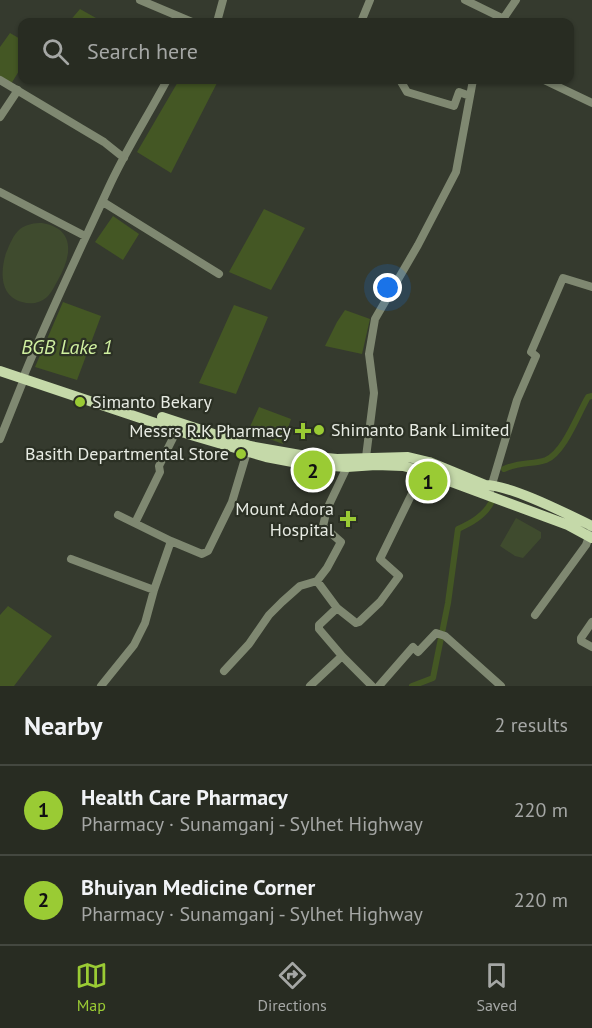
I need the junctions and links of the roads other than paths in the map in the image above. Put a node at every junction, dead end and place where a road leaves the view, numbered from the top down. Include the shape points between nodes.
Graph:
1 (140, 0) edge
2 (223, 0) edge
3 (370, 0) edge
4 (465, 0) edge
5 (516, 0) edge
6 (183, 18) edge
7 (218, 18) edge
8 (363, 18) edge
9 (497, 18) edge
10 (504, 18) edge
11 (0, 80) edge
12 (165, 84) edge
13 (402, 84) edge
14 (472, 84) edge
15 (552, 84) edge
16 (18, 90) junction
17 (470, 96) junction
18 (592, 103) edge
19 (0, 117) edge
20 (124, 158) junction
21 (0, 192) edge
22 (103, 202) junction
23 (85, 236) junction
24 (219, 274) dead end
25 (592, 286) edge
26 (0, 363) edge
27 (0, 371) edge
28 (25, 376) junction
29 (177, 430) junction
30 (0, 439) edge
31 (247, 452) junction
32 (366, 457) junction
33 (425, 466) junction
34 (347, 468) junction
35 (490, 490) junction
36 (118, 515) dead end
37 (135, 523) junction
38 (592, 533) edge
39 (171, 541) junction
40 (70, 559) dead end
41 (317, 581) junction
42 (154, 590) junction
43 (337, 608) junction
44 (535, 615) dead end
45 (592, 622) edge
46 (592, 647) edge
47 (342, 656) junction
48 (224, 671) dead end
49 (101, 686) edge
50 (309, 686) edge
51 (372, 686) edge
52 (379, 686) edge
53 (501, 686) edge

1 - 6 street
2 - 7 street
3 - 8 street
4 - 9 street
5 - 10 street
11 - 16 street
12 - 20 street
13 - 17 street via 407,92 453,106 459,92
14 - 17 street
15 - 18 street
16 - 19 street
16 - 20 street
17 - 32 street via 456,172 375,319 369,354 374,393
20 - 22 street
21 - 23 street
22 - 23 street
22 - 24 street
23 - 28 street
25 - 35 street via 563,278 531,352 536,356 517,400
26 - 28 main road
27 - 28 main road
28 - 29 main road
28 - 30 street
28 - 32 main road via 250,446 306,456
29 - 31 main road
29 - 37 street
31 - 34 main road via 303,464
31 - 39 street via 232,502 208,551 202,554
32 - 33 main road via 408,457
33 - 34 main road
33 - 35 main road
33 - 43 street via 380,560 399,576 359,622
34 - 41 street via 323,526 341,542
35 - 38 main road via 524,496
36 - 37 street
37 - 39 street
38 - 44 street
39 - 42 street
40 - 42 street
41 - 43 street
41 - 48 street via 300,586 282,602
42 - 49 street via 134,645
43 - 47 street via 319,629
45 - 46 street via 581,641
47 - 50 street
47 - 51 street
52 - 53 street via 413,648 418,652 436,633 445,636

